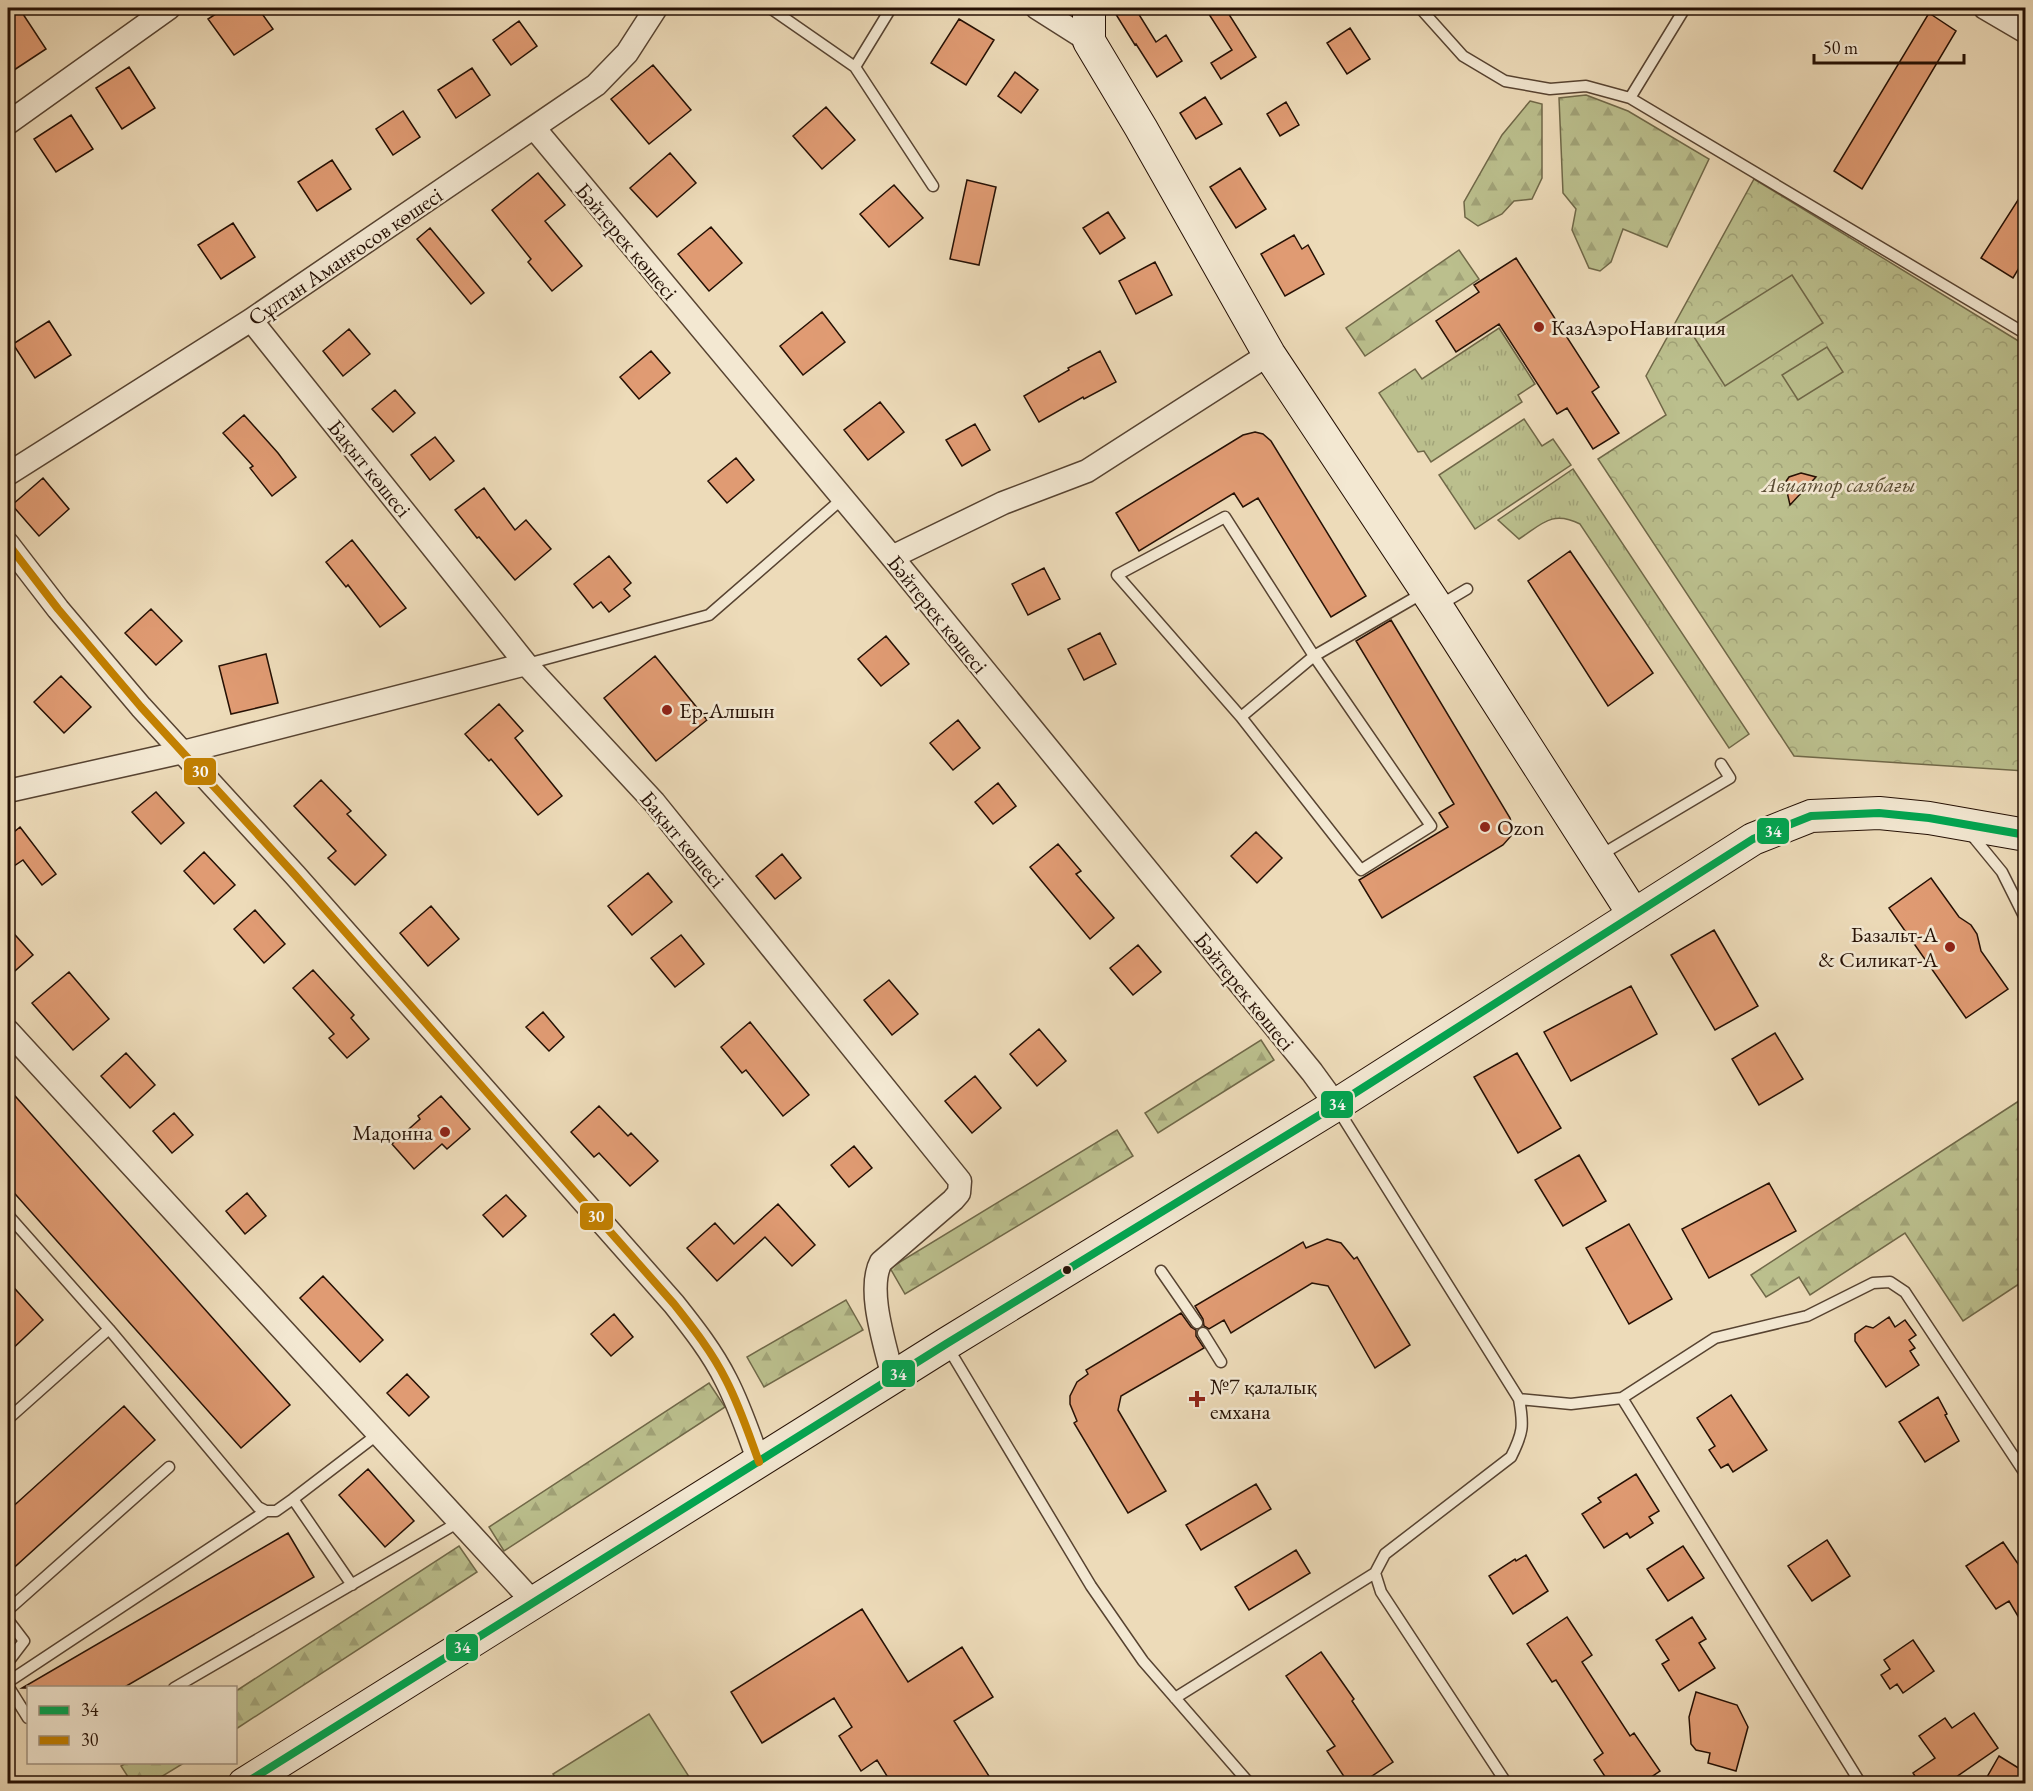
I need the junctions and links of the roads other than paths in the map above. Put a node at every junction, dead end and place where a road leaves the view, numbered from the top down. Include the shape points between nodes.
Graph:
1 (169, 8) edge
2 (656, 8) edge
3 (770, 8) edge
4 (891, 8) edge
5 (1037, 8) edge
6 (1089, 8) edge
7 (1420, 8) edge
8 (1685, 8) edge
9 (1985, 8) edge
10 (2025, 32) edge
11 (1089, 41) junction
12 (855, 67) junction
13 (1630, 98) junction
14 (8, 123) edge
15 (535, 129) junction
16 (933, 186) dead end
17 (251, 320) junction
18 (2025, 334) edge
19 (1269, 354) junction
20 (8, 474) edge
21 (842, 499) junction
22 (8, 544) edge
23 (891, 557) junction
24 (1467, 589) dead end
25 (1431, 599) junction
26 (1314, 656) junction
27 (526, 664) junction
28 (1241, 717) junction
29 (183, 752) junction
30 (1721, 764) dead end
31 (8, 791) edge
32 (1962, 824) junction
33 (2025, 835) edge
34 (1597, 857) junction
35 (1634, 915) junction
36 (2025, 920) edge
37 (8, 1031) edge
38 (1336, 1105) junction
39 (8, 1215) edge
40 (1161, 1271) dead end
41 (109, 1329) junction
42 (945, 1344) junction
43 (1221, 1362) dead end
44 (893, 1378) junction
45 (1622, 1398) junction
46 (1520, 1399) junction
47 (8, 1419) edge
48 (378, 1434) junction
49 (759, 1462) junction
50 (169, 1467) dead end
51 (2025, 1475) edge
52 (294, 1499) junction
53 (266, 1511) junction
54 (459, 1522) junction
55 (1375, 1573) junction
56 (352, 1585) junction
57 (534, 1603) junction
58 (8, 1610) edge
59 (8, 1620) edge
60 (8, 1662) edge
61 (8, 1684) edge
62 (177, 1686) edge
63 (1176, 1698) junction
64 (27, 1716) edge
65 (244, 1784) edge
66 (1250, 1784) edge
67 (1507, 1784) edge
68 (1861, 1784) edge

1 - 14 street
2 - 15 street, Сұлтан Аманғосов көшесі via 627,53 596,85
3 - 12 lane
4 - 12 lane
5 - 11 street
6 - 11 main road
7 - 13 lane via 1463,56 1505,81 1550,89 1586,86
8 - 13 lane
9 - 10 street
11 - 19 main road
12 - 16 lane
13 - 18 lane
15 - 17 street, Сұлтан Аманғосов көшесі
15 - 21 street, Бәйтерек көшесі
17 - 20 street, Сұлтан Аманғосов көшесі
17 - 27 street, Бақыт көшесі
19 - 23 street via 1087,471 1003,503
19 - 25 main road
21 - 23 street, Бәйтерек көшесі
21 - 27 lane via 709,615
22 - 29 street via 100,660
23 - 38 street, Бәйтерек көшесі
24 - 25 lane
25 - 26 lane
25 - 34 main road
26 - 28 lane
26 - 28 lane via 1225,517 1117,575
26 - 28 lane via 1431,826 1361,870
27 - 29 street
27 - 44 street, Бақыт көшесі via 654,801 960,1180 959,1193 953,1200 881,1262 876,1271 875,1294
29 - 31 street
29 - 49 street via 674,1304 726,1380
30 - 34 lane via 1730,778
32 - 33 main road
32 - 35 main road via 1878,813 1811,816 1754,839
32 - 36 lane via 2002,872
34 - 35 main road
35 - 38 main road
37 - 48 street
38 - 42 main road
38 - 46 lane
39 - 41 lane
40 - 43 lane
41 - 47 lane
41 - 53 lane via 258,1507
42 - 44 main road
42 - 63 lane via 1091,1586 1143,1661
44 - 49 main road
45 - 46 lane via 1571,1404
45 - 51 lane via 1715,1338 1807,1316 1873,1283 1890,1282 1905,1292
45 - 68 lane
46 - 55 lane via 1522,1436 1511,1457 1385,1554
48 - 52 lane
48 - 54 street
49 - 57 main road
50 - 58 lane
52 - 53 lane via 276,1511
52 - 56 lane
53 - 61 lane
54 - 56 lane
54 - 57 street
55 - 63 lane
55 - 67 lane via 1381,1592
56 - 62 lane
57 - 65 main road
59 - 60 lane via 24,1641
61 - 64 lane
63 - 66 lane

